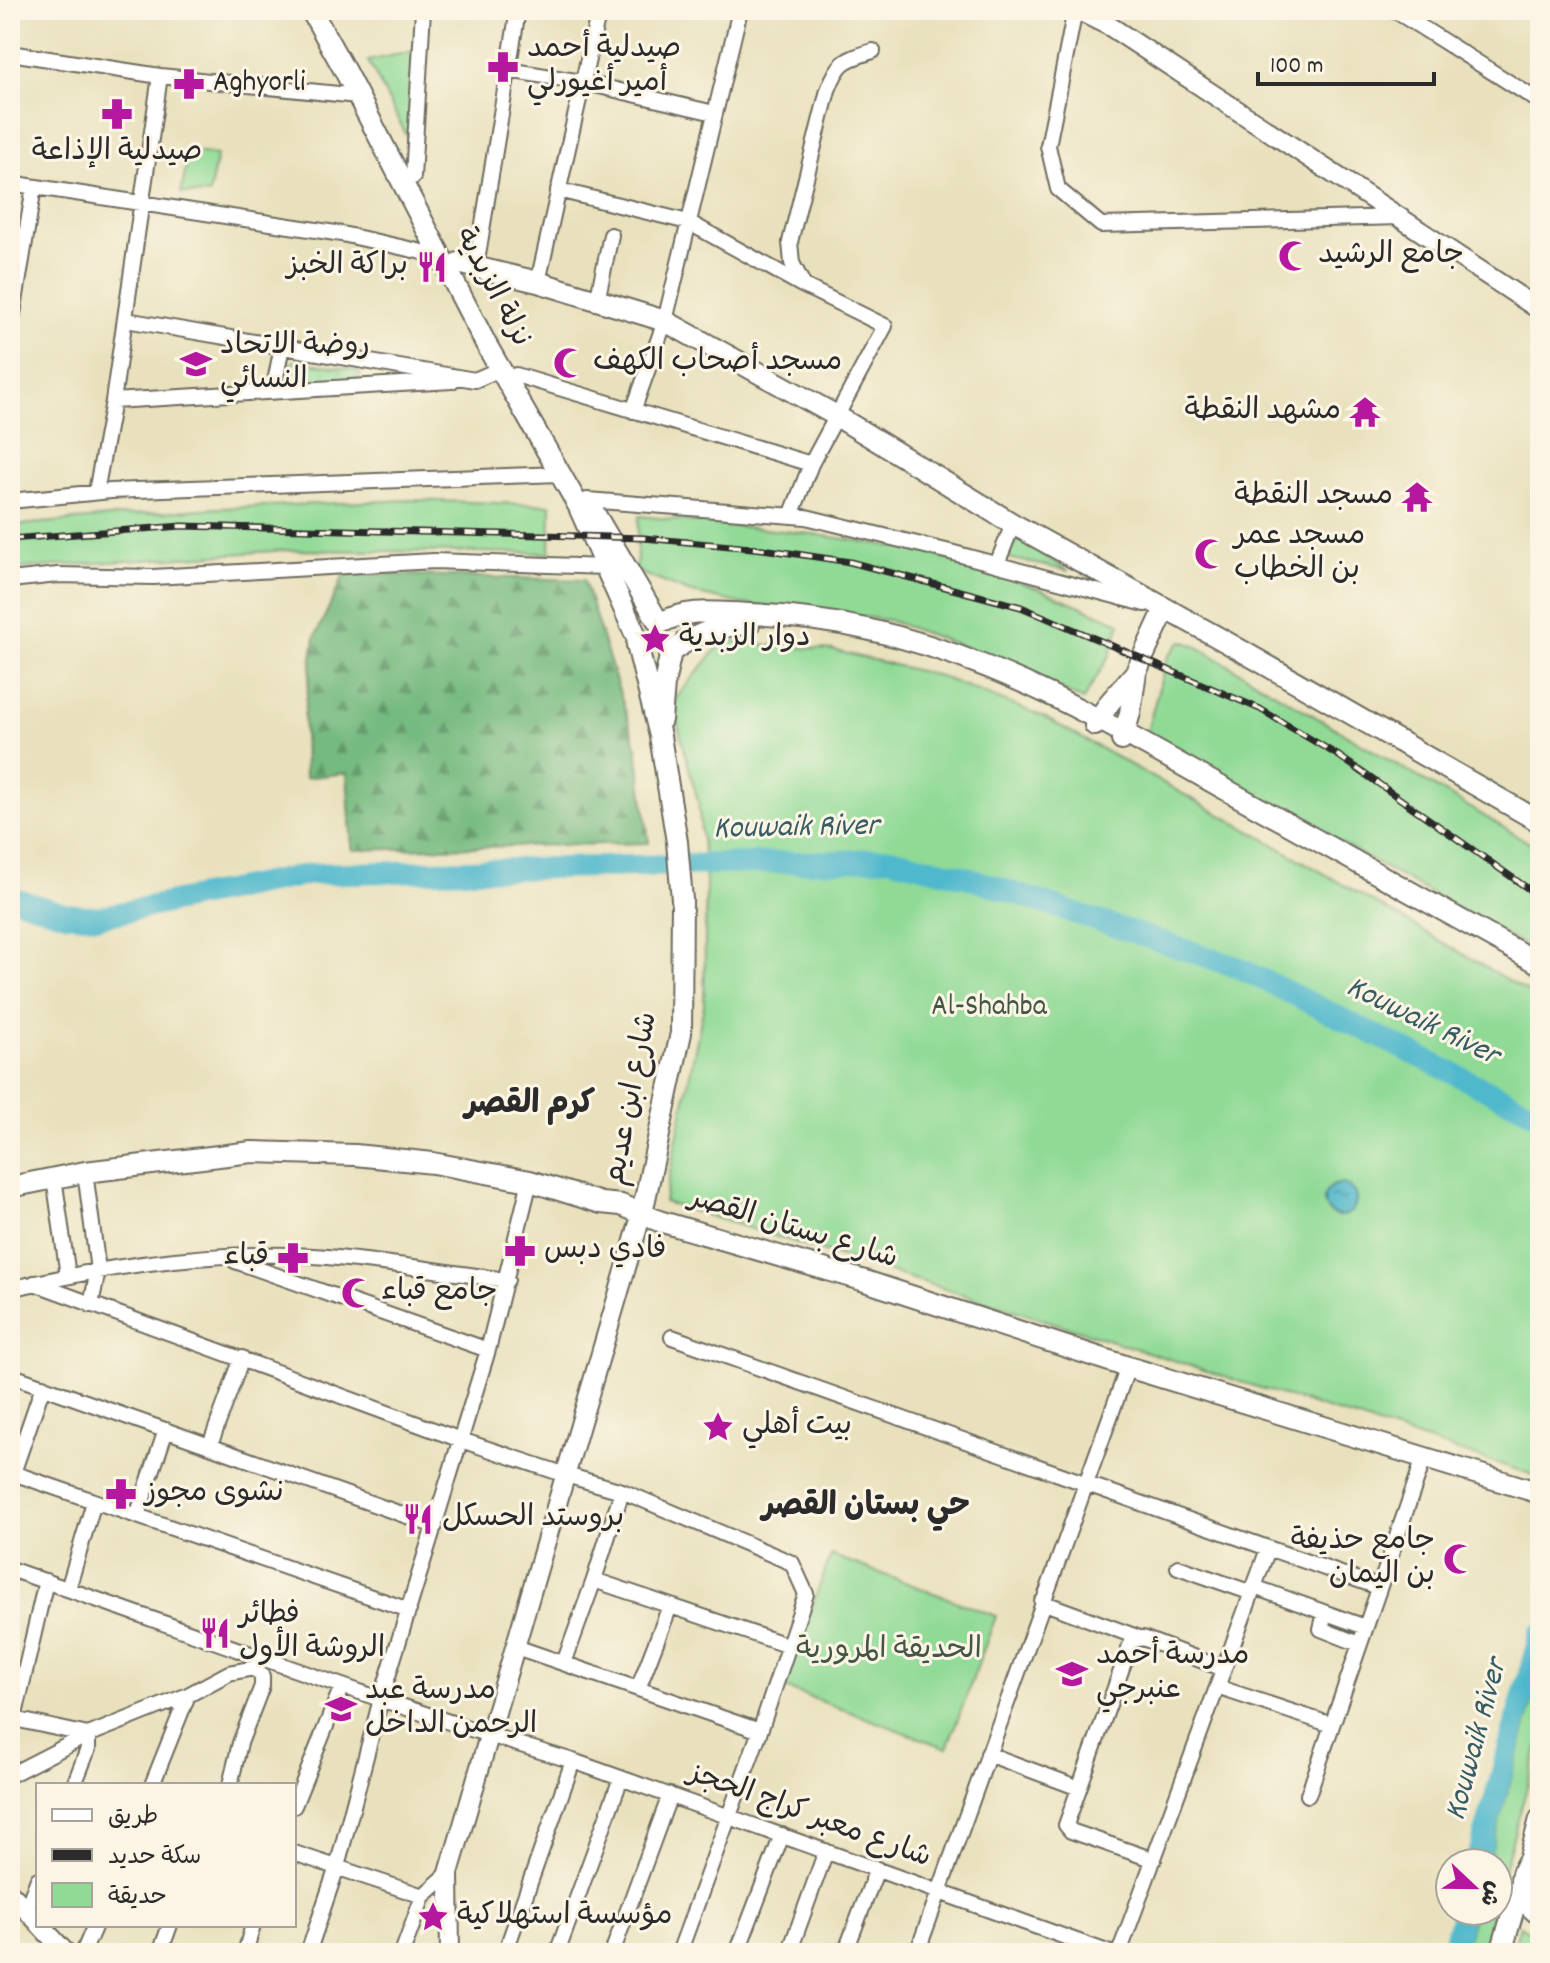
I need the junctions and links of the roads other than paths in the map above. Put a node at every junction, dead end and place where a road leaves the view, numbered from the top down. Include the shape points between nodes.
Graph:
1 (311, 10) edge
2 (323, 10) edge
3 (423, 10) edge
4 (518, 10) edge
5 (599, 10) edge
6 (740, 10) edge
7 (1076, 10) edge
8 (1394, 10) edge
9 (1108, 17) edge
10 (873, 51) dead end
11 (10, 53) edge
12 (508, 70) junction
13 (160, 76) junction
14 (582, 82) junction
15 (358, 96) junction
16 (1540, 102) edge
17 (714, 113) junction
18 (413, 177) junction
19 (10, 183) edge
20 (34, 187) junction
21 (558, 190) junction
22 (143, 203) junction
23 (1403, 217) junction
24 (688, 222) junction
25 (611, 235) dead end
26 (458, 262) junction
27 (538, 282) junction
28 (804, 286) junction
29 (597, 301) junction
30 (1540, 310) edge
31 (126, 320) junction
32 (665, 321) junction
33 (10, 332) edge
34 (282, 346) junction
35 (508, 372) junction
36 (475, 380) junction
37 (273, 392) junction
38 (113, 401) junction
39 (633, 411) junction
40 (835, 415) junction
41 (811, 464) junction
42 (560, 474) junction
43 (96, 492) junction
44 (587, 500) junction
45 (10, 501) edge
46 (791, 516) junction
47 (1013, 524) junction
48 (997, 564) junction
49 (605, 567) junction
50 (10, 580) edge
51 (1165, 609) junction
52 (660, 623) junction
53 (637, 641) junction
54 (672, 652) junction
55 (1136, 672) junction
56 (1098, 722) junction
57 (660, 736) junction
58 (1123, 736) junction
59 (1540, 822) edge
60 (1540, 964) edge
61 (1540, 974) edge
62 (85, 1172) junction
63 (54, 1177) junction
64 (530, 1181) junction
65 (10, 1187) edge
66 (642, 1213) junction
67 (224, 1257) junction
68 (98, 1270) junction
69 (68, 1276) junction
70 (507, 1280) junction
71 (34, 1283) junction
72 (10, 1289) edge
73 (91, 1305) junction
74 (672, 1337) dead end
75 (488, 1350) junction
76 (242, 1358) junction
77 (1128, 1367) junction
78 (10, 1375) edge
79 (43, 1386) junction
80 (166, 1430) junction
81 (461, 1440) junction
82 (210, 1445) junction
83 (1424, 1458) junction
84 (12, 1473) edge
85 (566, 1475) junction
86 (1084, 1484) junction
87 (622, 1491) junction
88 (1540, 1493) edge
89 (94, 1502) junction
90 (137, 1516) junction
91 (435, 1526) junction
92 (1268, 1549) junction
93 (1178, 1567) dead end
94 (10, 1569) edge
95 (594, 1580) junction
96 (46, 1581) junction
97 (1378, 1587) junction
98 (68, 1589) junction
99 (1253, 1590) junction
100 (1042, 1602) junction
101 (670, 1606) junction
102 (409, 1610) junction
103 (1325, 1613) junction
104 (1365, 1627) junction
105 (1137, 1637) junction
106 (1359, 1644) junction
107 (789, 1646) junction
108 (516, 1647) junction
109 (267, 1657) junction
110 (564, 1663) junction
111 (254, 1668) junction
112 (1224, 1669) junction
113 (342, 1686) junction
114 (1217, 1687) junction
115 (638, 1689) junction
116 (188, 1695) junction
117 (381, 1699) junction
118 (12, 1719) edge
119 (1332, 1725) junction
120 (760, 1731) junction
121 (88, 1735) junction
122 (488, 1736) junction
123 (988, 1754) junction
124 (573, 1761) junction
125 (10, 1775) edge
126 (621, 1778) junction
127 (75, 1783) edge
128 (153, 1783) edge
129 (230, 1783) edge
130 (1079, 1788) junction
131 (670, 1795) junction
132 (1308, 1795) dead end
133 (296, 1801) edge
134 (728, 1816) junction
135 (1540, 1819) edge
136 (782, 1835) junction
137 (826, 1851) junction
138 (296, 1854) edge
139 (1535, 1854) edge
140 (1154, 1860) junction
141 (337, 1867) junction
142 (877, 1869) junction
143 (449, 1873) junction
144 (1520, 1887) junction
145 (939, 1891) junction
146 (10, 1893) edge
147 (423, 1896) junction
148 (1540, 1915) edge
149 (35, 1919) edge
150 (42, 1927) edge
151 (94, 1927) edge
152 (169, 1927) edge
153 (252, 1927) edge
154 (66, 1953) edge
155 (83, 1953) edge
156 (160, 1953) edge
157 (245, 1953) edge
158 (308, 1953) edge
159 (402, 1953) edge
160 (450, 1953) edge
161 (505, 1953) edge
162 (557, 1953) edge
163 (612, 1953) edge
164 (679, 1953) edge
165 (737, 1953) edge
166 (789, 1953) edge
167 (845, 1953) edge
168 (917, 1953) edge
169 (1110, 1953) edge
170 (1119, 1953) edge
171 (1501, 1953) edge

1 - 15 main road, نزلة الزبدية
2 - 18 main road, نزلة الزبدية
3 - 18 street
4 - 12 street
5 - 14 street
6 - 17 street
7 - 9 street
7 - 23 street via 1048,146 1058,189 1101,225
8 - 16 street
9 - 23 street
10 - 28 street via 843,60 828,90 790,242 792,263
11 - 13 street
12 - 14 street
12 - 26 street
13 - 15 street
13 - 22 street
14 - 17 street
14 - 21 street
15 - 26 main road, نزلة الزبدية
17 - 24 street
18 - 26 main road, نزلة الزبدية
19 - 20 street
20 - 22 street
20 - 33 street
21 - 24 street
21 - 27 street
22 - 26 street via 342,234
22 - 31 street
23 - 30 street
24 - 28 street
24 - 32 street
25 - 29 street
26 - 27 main road
26 - 35 main road, نزلة الزبدية
27 - 29 main road
28 - 40 street via 885,326
29 - 32 main road
31 - 34 street
31 - 38 street
32 - 39 street
32 - 40 main road
34 - 36 street
34 - 37 street
35 - 36 street
35 - 39 street
35 - 42 main road, نزلة الزبدية
35 - 44 main road, نزلة الزبدية
36 - 37 street
37 - 38 street
38 - 43 street
39 - 41 street
40 - 41 street
40 - 47 main road
41 - 46 street
42 - 43 street
42 - 49 main road, نزلة الزبدية
43 - 45 street
44 - 46 street
44 - 52 main road, نزلة الزبدية
46 - 48 street
47 - 48 street
47 - 51 main road
48 - 51 street
49 - 50 street via 434,561
49 - 53 main road, نزلة الزبدية
51 - 55 main road
51 - 59 main road
52 - 53 main road via 643,628
52 - 54 main road via 673,633
52 - 56 main road via 691,612 787,615 853,624 995,668
53 - 54 main road via 647,659 659,661
53 - 57 main road, نزلة الزبدية
54 - 56 main road via 694,637 733,625 789,625 854,634 981,671
54 - 57 main road
55 - 56 main road
55 - 58 main road
56 - 58 main road
57 - 66 main road, شارع ابن عديم via 682,900 681,1033
58 - 60 main road
58 - 61 main road
62 - 63 main road, شارع بستان القصر
62 - 64 main road, شارع بستان القصر via 252,1152 433,1163
62 - 68 street
63 - 65 main road, شارع بستان القصر
63 - 69 street
64 - 66 main road, شارع بستان القصر
64 - 70 street
66 - 77 main road, شارع بستان القصر
66 - 85 street
67 - 68 street
67 - 70 street via 312,1256
67 - 75 street
68 - 69 street
68 - 73 street
69 - 71 street
70 - 75 street
71 - 72 street
71 - 73 street
73 - 76 street
74 - 86 street
75 - 81 street
76 - 81 street
76 - 82 street
77 - 83 main road, شارع بستان القصر
77 - 86 street
78 - 79 street
79 - 80 street
79 - 84 street
80 - 82 street
80 - 90 street
81 - 85 street
81 - 91 street
82 - 91 street
83 - 88 main road, شارع بستان القصر
83 - 97 street
84 - 89 street
85 - 87 street
85 - 108 street
86 - 92 street
86 - 100 street
87 - 95 street
87 - 107 street via 792,1563 806,1594
89 - 90 street
89 - 98 street
90 - 102 street
91 - 102 street
92 - 97 street
92 - 99 street
93 - 99 street
94 - 96 street, شارع معبر كراج الحجز
95 - 101 street
95 - 110 street
96 - 98 street, شارع معبر كراج الحجز
96 - 118 street
97 - 104 street
98 - 109 street, شارع معبر كراج الحجز
99 - 103 street
99 - 112 street
100 - 105 street
100 - 123 street
101 - 107 street
101 - 115 street
102 - 117 street
103 - 104 street
103 - 106 street via 1321,1629
104 - 106 street
105 - 112 street
105 - 130 street
106 - 119 street
107 - 120 street
108 - 110 street
108 - 122 street
109 - 111 street
109 - 113 street, شارع معبر كراج الحجز
110 - 115 street
111 - 116 street via 229,1673
111 - 129 street via 262,1676 262,1686
112 - 114 street
113 - 117 street, شارع معبر كراج الحجز
113 - 133 street
114 - 119 street
114 - 140 street
115 - 120 street
116 - 121 street
116 - 128 street
117 - 122 street, شارع معبر كراج الحجز
117 - 141 street
118 - 121 street
119 - 132 street
120 - 134 street
121 - 125 street
121 - 127 street
122 - 124 street, شارع معبر كراج الحجز
122 - 143 street
123 - 130 street
123 - 145 street
124 - 126 street, شارع معبر كراج الحجز
124 - 161 street
126 - 131 street, شارع معبر كراج الحجز
126 - 162 street
130 - 140 street via 1067,1829
131 - 134 street, شارع معبر كراج الحجز
131 - 163 street
134 - 136 street, شارع معبر كراج الحجز
134 - 164 street
135 - 139 main road
136 - 137 street, شارع معبر كراج الحجز
136 - 165 street
137 - 142 street, شارع معبر كراج الحجز
137 - 166 street
138 - 141 street
139 - 144 main road via 1523,1868
140 - 170 street
141 - 147 street
141 - 158 street
142 - 145 street, شارع معبر كراج الحجز
142 - 167 street
143 - 147 street
143 - 160 street
144 - 148 main road via 1528,1906
144 - 171 main road
145 - 168 street
145 - 169 street, شارع معبر كراج الحجز
146 - 149 street
147 - 159 street
150 - 154 street
151 - 155 street
152 - 156 street
153 - 157 street

